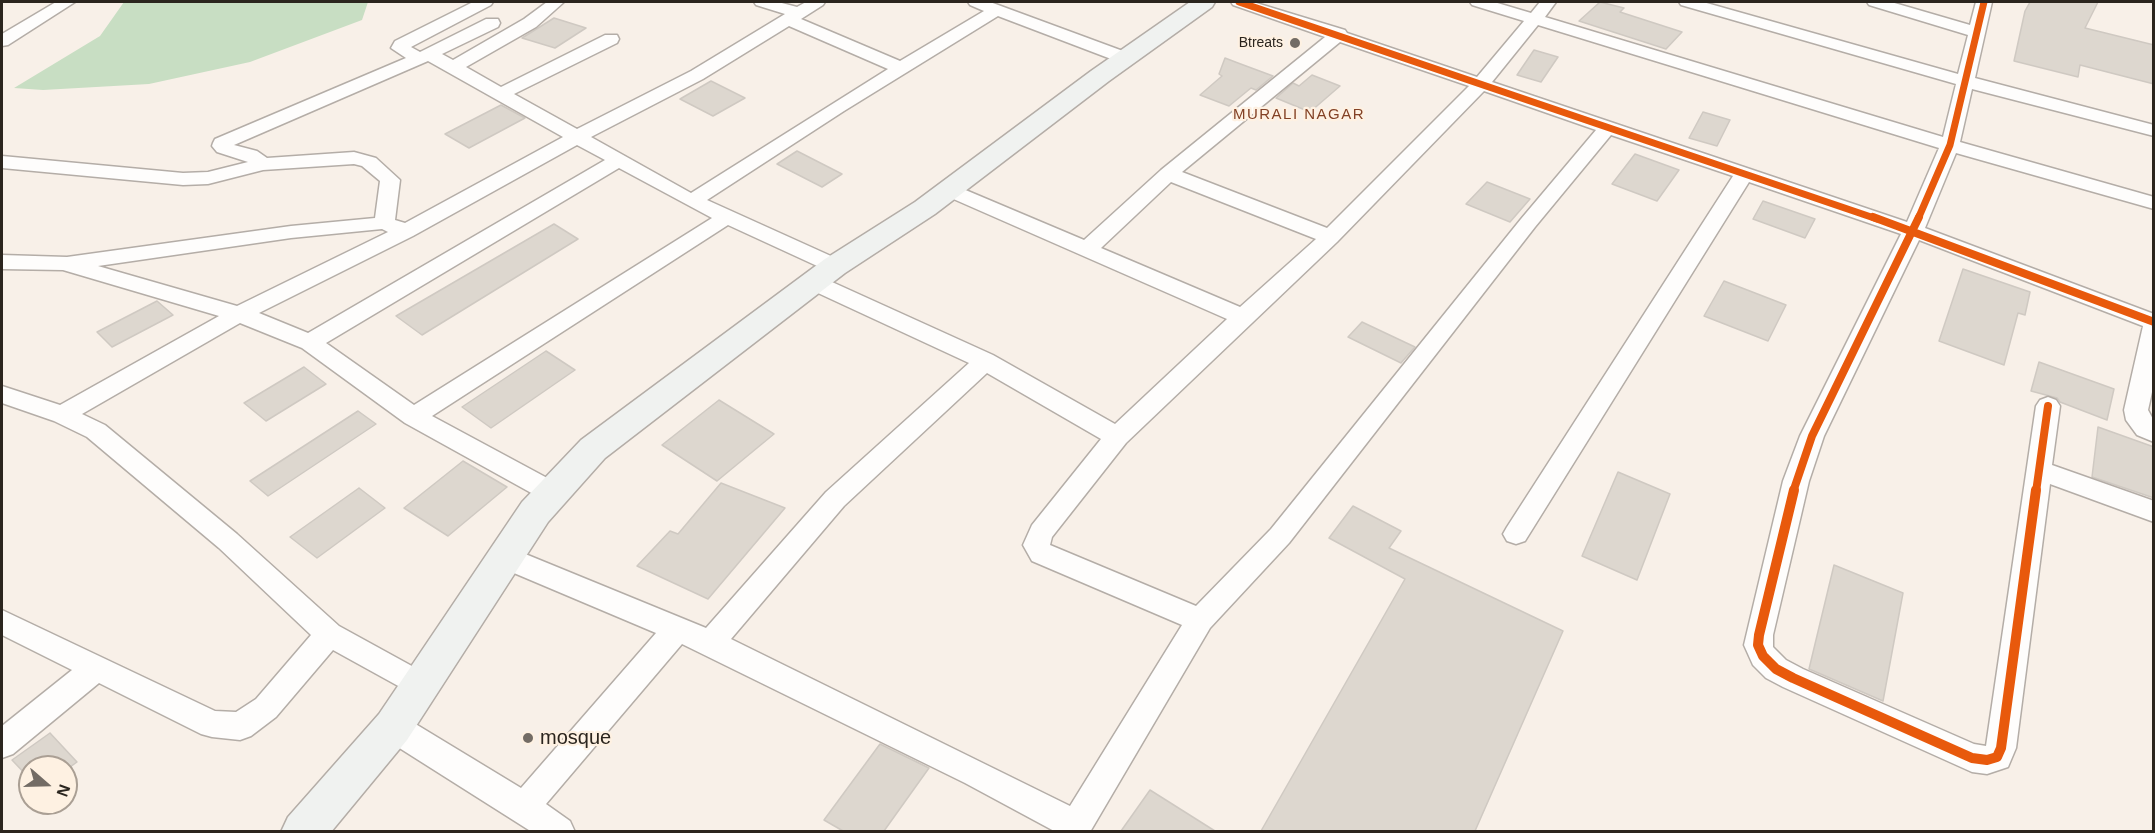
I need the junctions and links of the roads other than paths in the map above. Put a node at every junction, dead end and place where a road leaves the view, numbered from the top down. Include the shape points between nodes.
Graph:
1 (67, 2) edge
2 (484, 2) edge
3 (556, 2) edge
4 (762, 2) edge
5 (817, 2) edge
6 (976, 2) edge
7 (1204, 2) edge
8 (1239, 2) edge
9 (1478, 2) edge
10 (1548, 2) edge
11 (1687, 2) edge
12 (1875, 2) edge
13 (1984, 2) edge
14 (997, 10) junction
15 (794, 16) junction
16 (1533, 19) junction
17 (492, 23) dead end
18 (1975, 32) junction
19 (1339, 34) junction
20 (611, 39) dead end
21 (2, 40) edge
22 (424, 56) junction
23 (1125, 58) junction
24 (454, 68) junction
25 (901, 68) junction
26 (1964, 81) junction
27 (1482, 83) junction
28 (500, 94) junction
29 (1608, 127) junction
30 (2154, 131) edge
31 (577, 137) junction
32 (1950, 145) junction
33 (618, 161) junction
34 (2, 162) edge
35 (263, 164) junction
36 (1745, 173) junction
37 (1168, 174) junction
38 (949, 190) junction
39 (692, 201) junction
40 (2154, 203) edge
41 (725, 218) junction
42 (384, 223) junction
43 (406, 231) junction
44 (1913, 231) junction
45 (1330, 237) junction
46 (1086, 250) junction
47 (2, 262) edge
48 (64, 263) junction
49 (824, 274) junction
50 (239, 314) junction
51 (1243, 317) junction
52 (2154, 322) edge
53 (2154, 327) edge
54 (310, 342) junction
55 (985, 361) junction
56 (2, 394) edge
57 (2048, 406) dead end
58 (62, 415) junction
59 (414, 417) junction
60 (2154, 433) edge
61 (1117, 437) junction
62 (2040, 470) junction
63 (553, 493) junction
64 (2154, 513) edge
65 (1516, 534) dead end
66 (504, 557) junction
67 (1200, 620) junction
68 (2, 622) edge
69 (678, 628) junction
70 (328, 634) junction
71 (711, 643) junction
72 (96, 668) junction
73 (420, 685) junction
74 (393, 727) junction
75 (2, 744) edge
76 (524, 807) junction
77 (1074, 828) edge
78 (303, 831) edge
79 (559, 831) edge

1 - 21 street
2 - 22 street via 401,45 400,48
3 - 24 street via 530,23
4 - 15 street
5 - 15 street
6 - 14 street
7 - 23 main road
8 - 19 street
9 - 16 street
10 - 16 street
11 - 26 street
12 - 18 street
13 - 18 street
14 - 23 street
14 - 25 street
15 - 25 street
15 - 31 street via 697,75
16 - 27 street
16 - 32 street
17 - 22 street
18 - 26 street
19 - 27 street
19 - 37 street
20 - 28 street
22 - 24 street
22 - 35 street via 222,143 224,148 250,155
23 - 38 main road
24 - 28 street
25 - 39 street
26 - 30 street
26 - 32 street
27 - 29 street
27 - 45 street
28 - 31 street
29 - 36 street
29 - 67 street via 1527,223 1280,536
31 - 33 street
31 - 43 street
32 - 40 street
32 - 44 street
33 - 39 street
33 - 54 street
34 - 35 street via 183,179 208,178
35 - 42 street via 354,158 369,162 390,180
36 - 44 street
36 - 65 street
37 - 45 street
37 - 46 street
38 - 46 street
38 - 49 main road
39 - 41 street
41 - 49 street
41 - 59 street
42 - 43 street
42 - 48 street
43 - 50 street
44 - 52 street
44 - 62 street via 1812,436 1796,481 1759,635 1763,656 1793,678 1972,758 1997,757
45 - 51 street
46 - 51 street
47 - 48 street
48 - 50 street
49 - 55 street
49 - 63 main road via 593,449
50 - 54 street
50 - 58 street
51 - 61 street
53 - 60 street via 2136,410 2138,420
54 - 59 street
55 - 61 street
55 - 71 street via 835,499
56 - 58 street
57 - 62 street
58 - 70 street via 96,431 228,541
59 - 63 street
61 - 67 street via 1041,532 1036,545 1041,553
62 - 64 street
63 - 66 main road
66 - 69 street
66 - 73 main road
67 - 77 street
68 - 72 street
69 - 71 street
69 - 76 street
70 - 72 street via 266,708 240,726 212,724
70 - 73 street
71 - 77 street via 976,772
72 - 75 street
73 - 74 main road
74 - 76 street
74 - 78 main road
76 - 79 street

